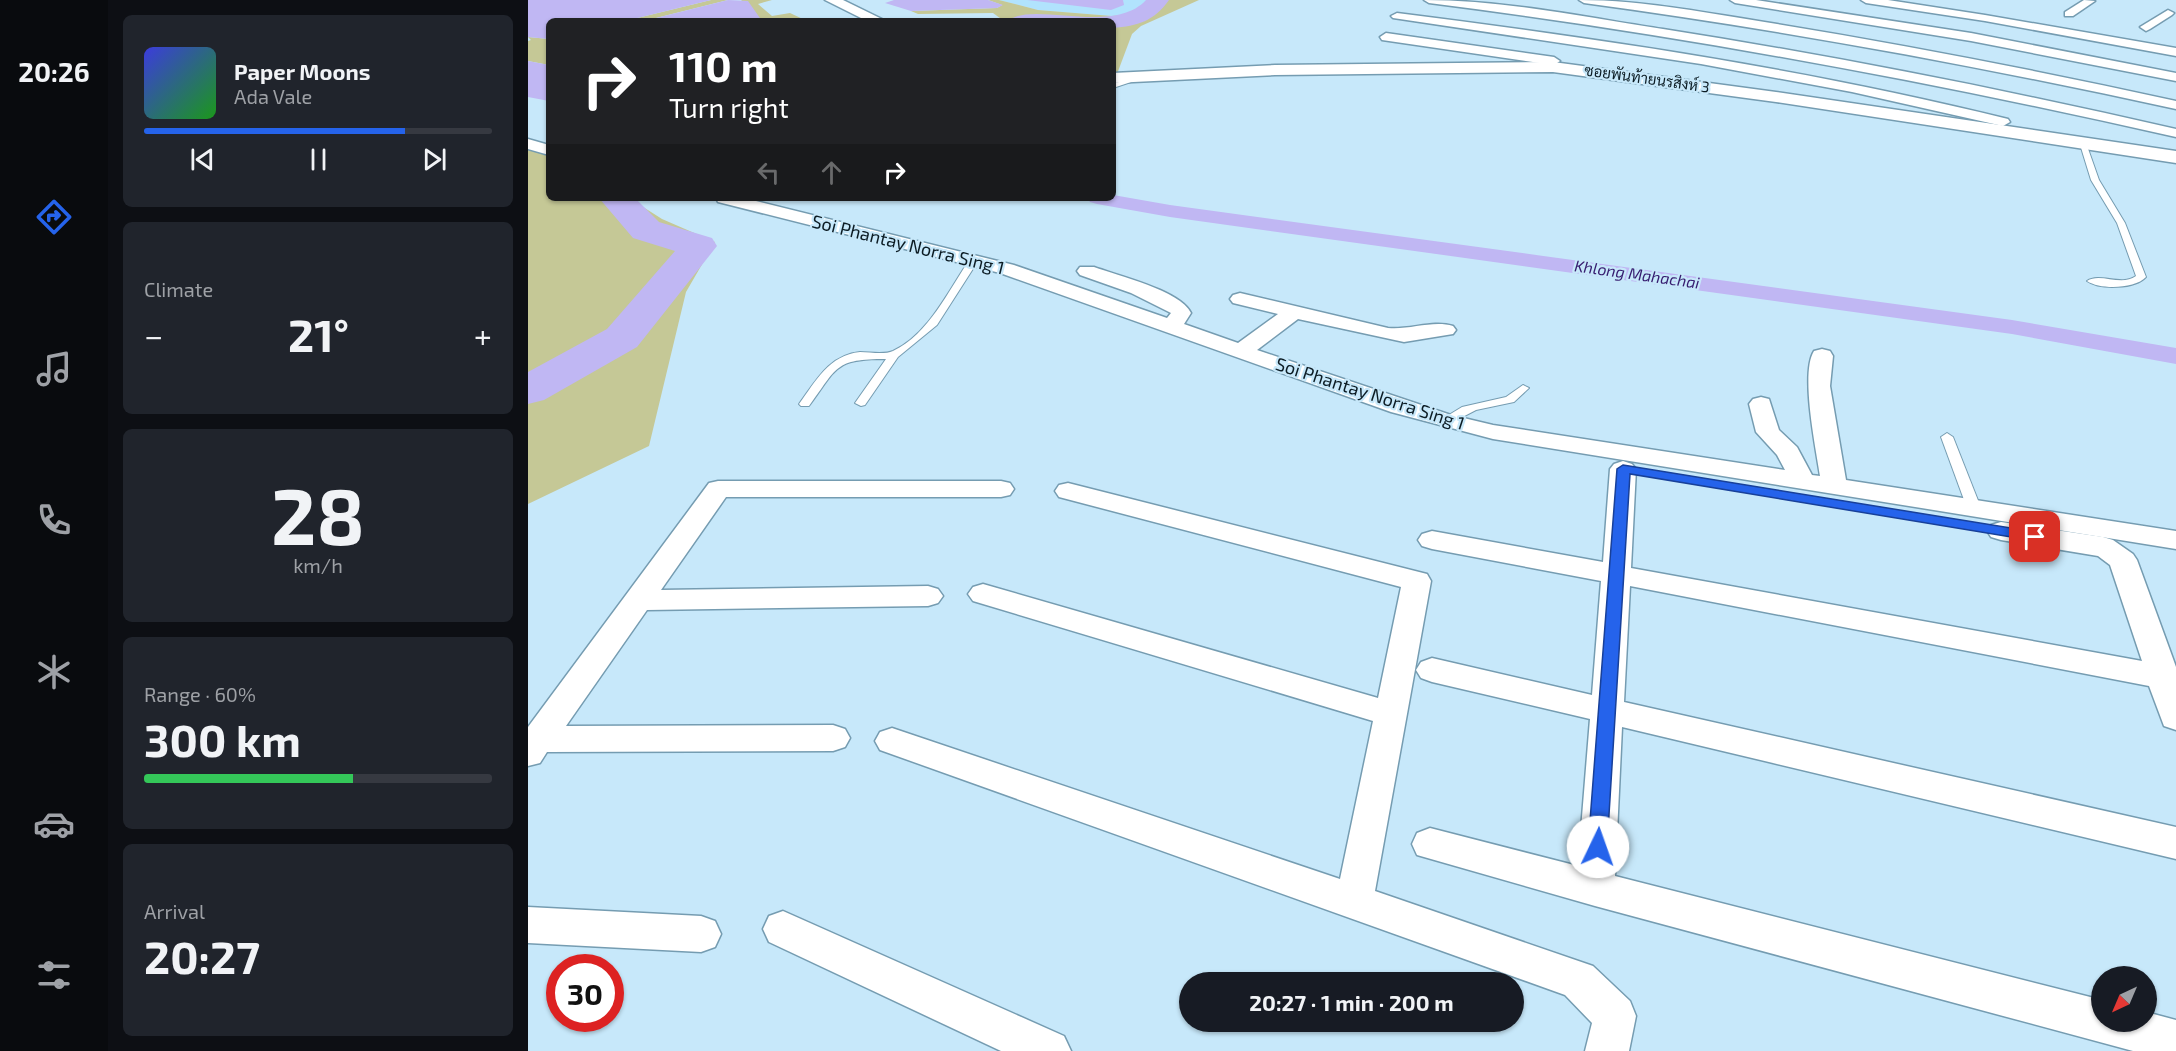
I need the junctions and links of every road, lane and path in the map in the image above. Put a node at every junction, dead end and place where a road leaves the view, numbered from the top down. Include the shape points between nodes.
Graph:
1 (832, 0) edge
2 (1429, 0) edge
3 (1552, 0) edge
4 (1584, 0) edge
5 (1734, 0) edge
6 (1866, 0) edge
7 (2090, 1) edge
8 (1912, 3) edge
9 (1533, 13) junction
10 (2168, 13) dead end
11 (1397, 16) dead end
12 (872, 18) edge
13 (2091, 18) dead end
14 (1882, 22) junction
15 (1507, 30) junction
16 (2166, 31) dead end
17 (1386, 37) dead end
18 (1853, 40) junction
19 (1477, 50) junction
20 (2176, 52) edge
21 (1825, 58) junction
22 (1554, 61) dead end
23 (1794, 77) junction
24 (2176, 77) edge
25 (1116, 78) edge
26 (1138, 78) junction
27 (1116, 85) edge
28 (2176, 105) edge
29 (2003, 123) dead end
30 (2176, 133) edge
31 (2082, 143) junction
32 (528, 144) edge
33 (546, 149) edge
34 (2176, 157) edge
35 (736, 201) edge
36 (973, 261) junction
37 (1087, 271) dead end
38 (2092, 281) dead end
39 (1239, 299) dead end
40 (1294, 312) junction
41 (1172, 326) junction
42 (1446, 330) dead end
43 (1240, 352) junction
44 (894, 355) junction
45 (1822, 356) dead end
46 (1522, 388) dead end
47 (861, 403) dead end
48 (805, 404) dead end
49 (1761, 404) dead end
50 (1445, 421) junction
51 (1417, 433) dead end
52 (1947, 437) dead end
53 (1623, 469) junction
54 (1803, 481) junction
55 (1834, 486) junction
56 (1001, 489) dead end
57 (1068, 490) dead end
58 (1974, 508) junction
59 (1432, 540) dead end
60 (2176, 540) edge
61 (1615, 575) junction
62 (983, 594) dead end
63 (928, 596) dead end
64 (639, 600) junction
65 (1432, 670) dead end
66 (2170, 678) edge
67 (1606, 712) junction
68 (1391, 714) junction
69 (2176, 717) edge
70 (833, 738) dead end
71 (892, 741) dead end
72 (533, 746) edge
73 (2176, 843) edge
74 (1430, 844) dead end
75 (1595, 889) junction
76 (1354, 902) junction
77 (528, 925) edge
78 (783, 929) dead end
79 (700, 934) dead end
80 (2091, 1019) edge
81 (2141, 1032) edge
82 (2176, 1041) edge
83 (1049, 1051) edge
84 (1607, 1051) edge

1 - 12 street
2 - 9 street
3 - 9 street
4 - 18 street
5 - 14 street
6 - 8 street
7 - 13 street via 2064,13
8 - 14 street
8 - 20 street
9 - 15 street
9 - 21 street
10 - 16 street via 2140,26
11 - 15 street
14 - 18 street
14 - 24 street
15 - 19 street
15 - 23 street
17 - 19 street
18 - 21 street
18 - 28 street
19 - 22 street
21 - 23 street
21 - 30 street
23 - 29 street
25 - 26 street, ซอยพันท้ายนรสิงห์ 3
26 - 27 lane
26 - 31 street, ซอยพันท้ายนรสิงห์ 3 via 1298,70 1553,68
31 - 34 street, ซอยพันท้ายนรสิงห์ 3
31 - 38 lane via 2095,180 2121,223 2141,277 2130,284
32 - 33 street
35 - 36 street, Soi Phantay Norra Sing 1
36 - 41 street, Soi Phantay Norra Sing 1
36 - 44 lane via 933,323
37 - 41 street via 1178,307 1181,314
39 - 40 street
40 - 42 street via 1404,336
40 - 43 street
41 - 43 street, Soi Phantay Norra Sing 1
43 - 50 street, Soi Phantay Norra Sing 1
44 - 47 lane
44 - 48 lane via 844,359
45 - 55 street via 1819,386
46 - 50 lane via 1515,399 1467,408
49 - 54 street via 1768,432 1788,452
50 - 54 street, Soi Phantay Norra Sing 1
51 - 53 street
52 - 58 lane
53 - 61 street
53 - 66 street via 2103,546 2123,560
54 - 55 street, Soi Phantay Norra Sing 1
55 - 58 street, Soi Phantay Norra Sing 1
56 - 64 street via 718,489
57 - 68 street via 1417,580
58 - 60 street, Soi Phantay Norra Sing 1
59 - 61 street
61 - 66 street
61 - 67 street
62 - 68 street
63 - 64 street
64 - 72 street
65 - 67 street
66 - 69 street
67 - 73 street
67 - 75 street
68 - 76 street
70 - 72 street
71 - 76 street
74 - 75 street
75 - 80 street
76 - 84 street via 1579,980 1615,1016
77 - 79 street
78 - 83 street
81 - 82 street

